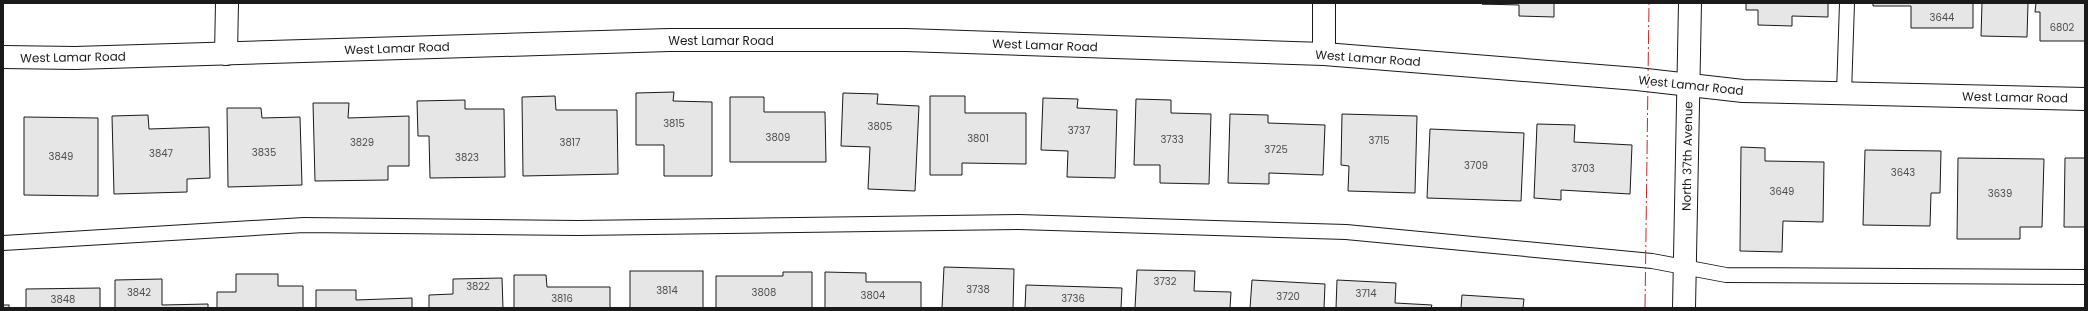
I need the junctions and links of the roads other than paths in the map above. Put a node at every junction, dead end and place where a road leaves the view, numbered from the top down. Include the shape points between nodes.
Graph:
1 (228, 3) edge
2 (1324, 3) edge
3 (1690, 3) edge
4 (1847, 3) edge
5 (226, 54) junction
6 (1324, 54) junction
7 (3, 57) edge
8 (1689, 85) junction
9 (1844, 93) junction
10 (2085, 99) edge
11 (3, 243) edge
12 (1684, 267) junction
13 (2085, 277) edge
14 (1684, 308) edge

1 - 5 street
2 - 6 street
3 - 8 street, North 37th Avenue
4 - 9 lane
5 - 6 street, West Lamar Road via 668,40 906,40
5 - 7 street, West Lamar Road
6 - 8 street, West Lamar Road
8 - 9 street, West Lamar Road via 1743,91
8 - 12 street, North 37th Avenue
9 - 10 street, West Lamar Road
11 - 12 lane via 304,225 578,228 1019,222 1346,232 1652,261
12 - 13 lane via 1726,275
12 - 14 street, North 37th Avenue

